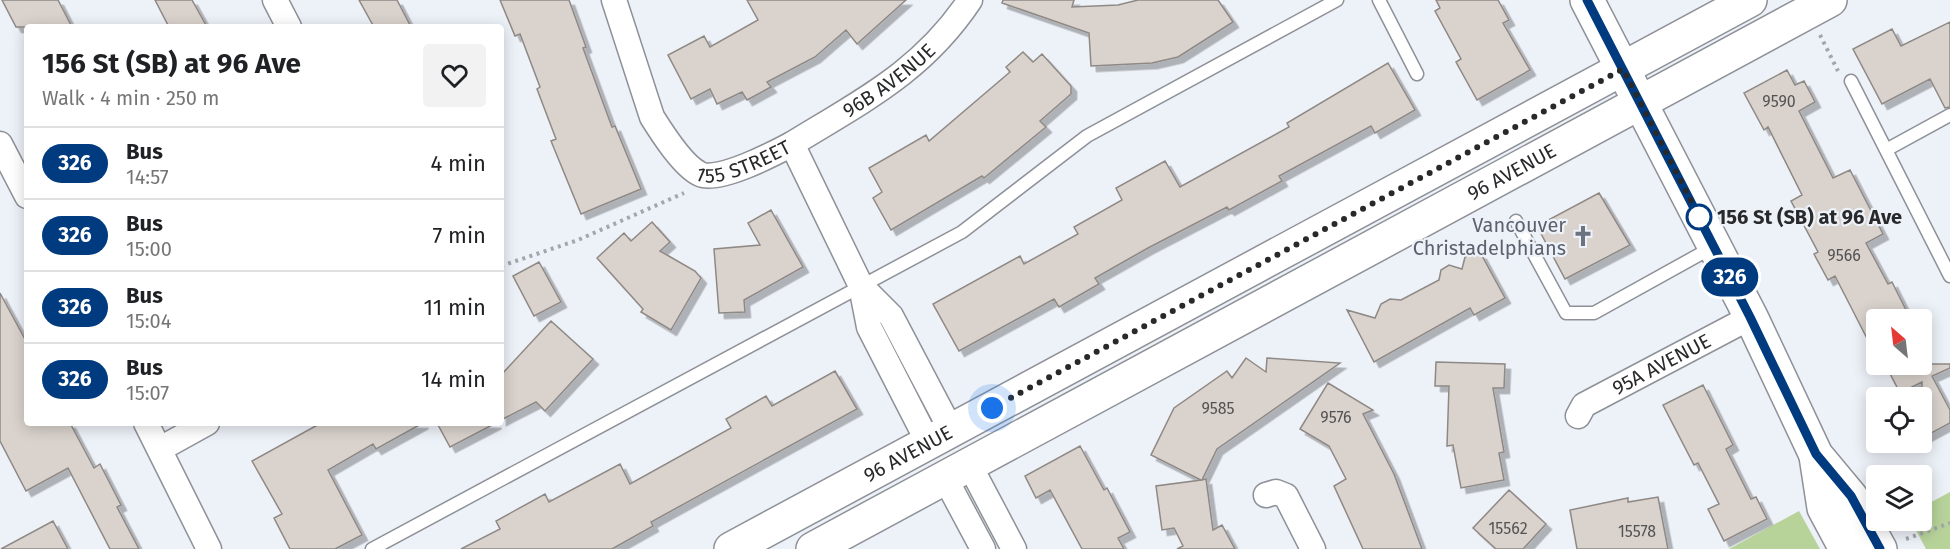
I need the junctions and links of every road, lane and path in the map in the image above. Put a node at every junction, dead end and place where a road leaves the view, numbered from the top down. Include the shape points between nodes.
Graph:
1 (275, 0) edge
2 (614, 0) edge
3 (970, 0) edge
4 (1337, 0) edge
5 (1379, 0) edge
6 (1587, 0) edge
7 (1750, 0) edge
8 (1830, 0) edge
9 (287, 24) edge
10 (1820, 35) dead end
11 (1623, 69) junction
12 (1417, 74) dead end
13 (1851, 81) joint
14 (1640, 103) junction
15 (1950, 115) edge
16 (0, 144) edge
17 (792, 144) junction
18 (1886, 150) junction
19 (24, 190) edge
20 (685, 192) dead end
21 (1516, 221) dead end
22 (1714, 247) junction
23 (504, 265) edge
24 (1950, 276) edge
25 (861, 286) junction
26 (1750, 317) junction
27 (1578, 416) dead end
28 (148, 426) edge
29 (202, 426) edge
30 (939, 436) junction
31 (160, 449) junction
32 (1816, 454) junction
33 (948, 476) junction
34 (1266, 495) dead end
35 (1950, 523) edge
36 (1889, 546) edge
37 (209, 549) edge
38 (372, 549) edge
39 (731, 549) edge
40 (813, 549) edge
41 (983, 549) edge
42 (1014, 549) edge
43 (1313, 549) edge
44 (1846, 549) edge

1 - 9 street
2 - 17 street, 155 STREET via 652,117 694,170 705,176 720,174 769,157
3 - 17 street, 96B AVENUE via 940,40 898,79
4 - 25 lane via 1087,136 981,220
5 - 12 lane
6 - 11 main road
7 - 11 main road, 96 AVENUE
8 - 14 main road, 96 AVENUE
10 - 13 path via 1838,71
11 - 14 main road
11 - 30 main road, 96 AVENUE
13 - 18 lane
14 - 22 main road
14 - 33 main road, 96 AVENUE
15 - 18 lane
16 - 19 street
17 - 25 street, 155 STREET
18 - 24 lane
20 - 23 path via 578,240
21 - 22 lane via 1566,313 1594,313
22 - 26 main road
25 - 30 street, 155 STREET via 891,316
25 - 38 lane
26 - 27 street, 95A AVENUE via 1584,405
26 - 32 main road
28 - 31 street
29 - 31 street
30 - 33 main road
30 - 39 main road, 96 AVENUE
31 - 37 street
32 - 36 main road
32 - 44 main road via 1824,508
33 - 40 main road, 96 AVENUE
33 - 41 street
33 - 42 street
34 - 43 street via 1276,492 1286,496
35 - 36 path

